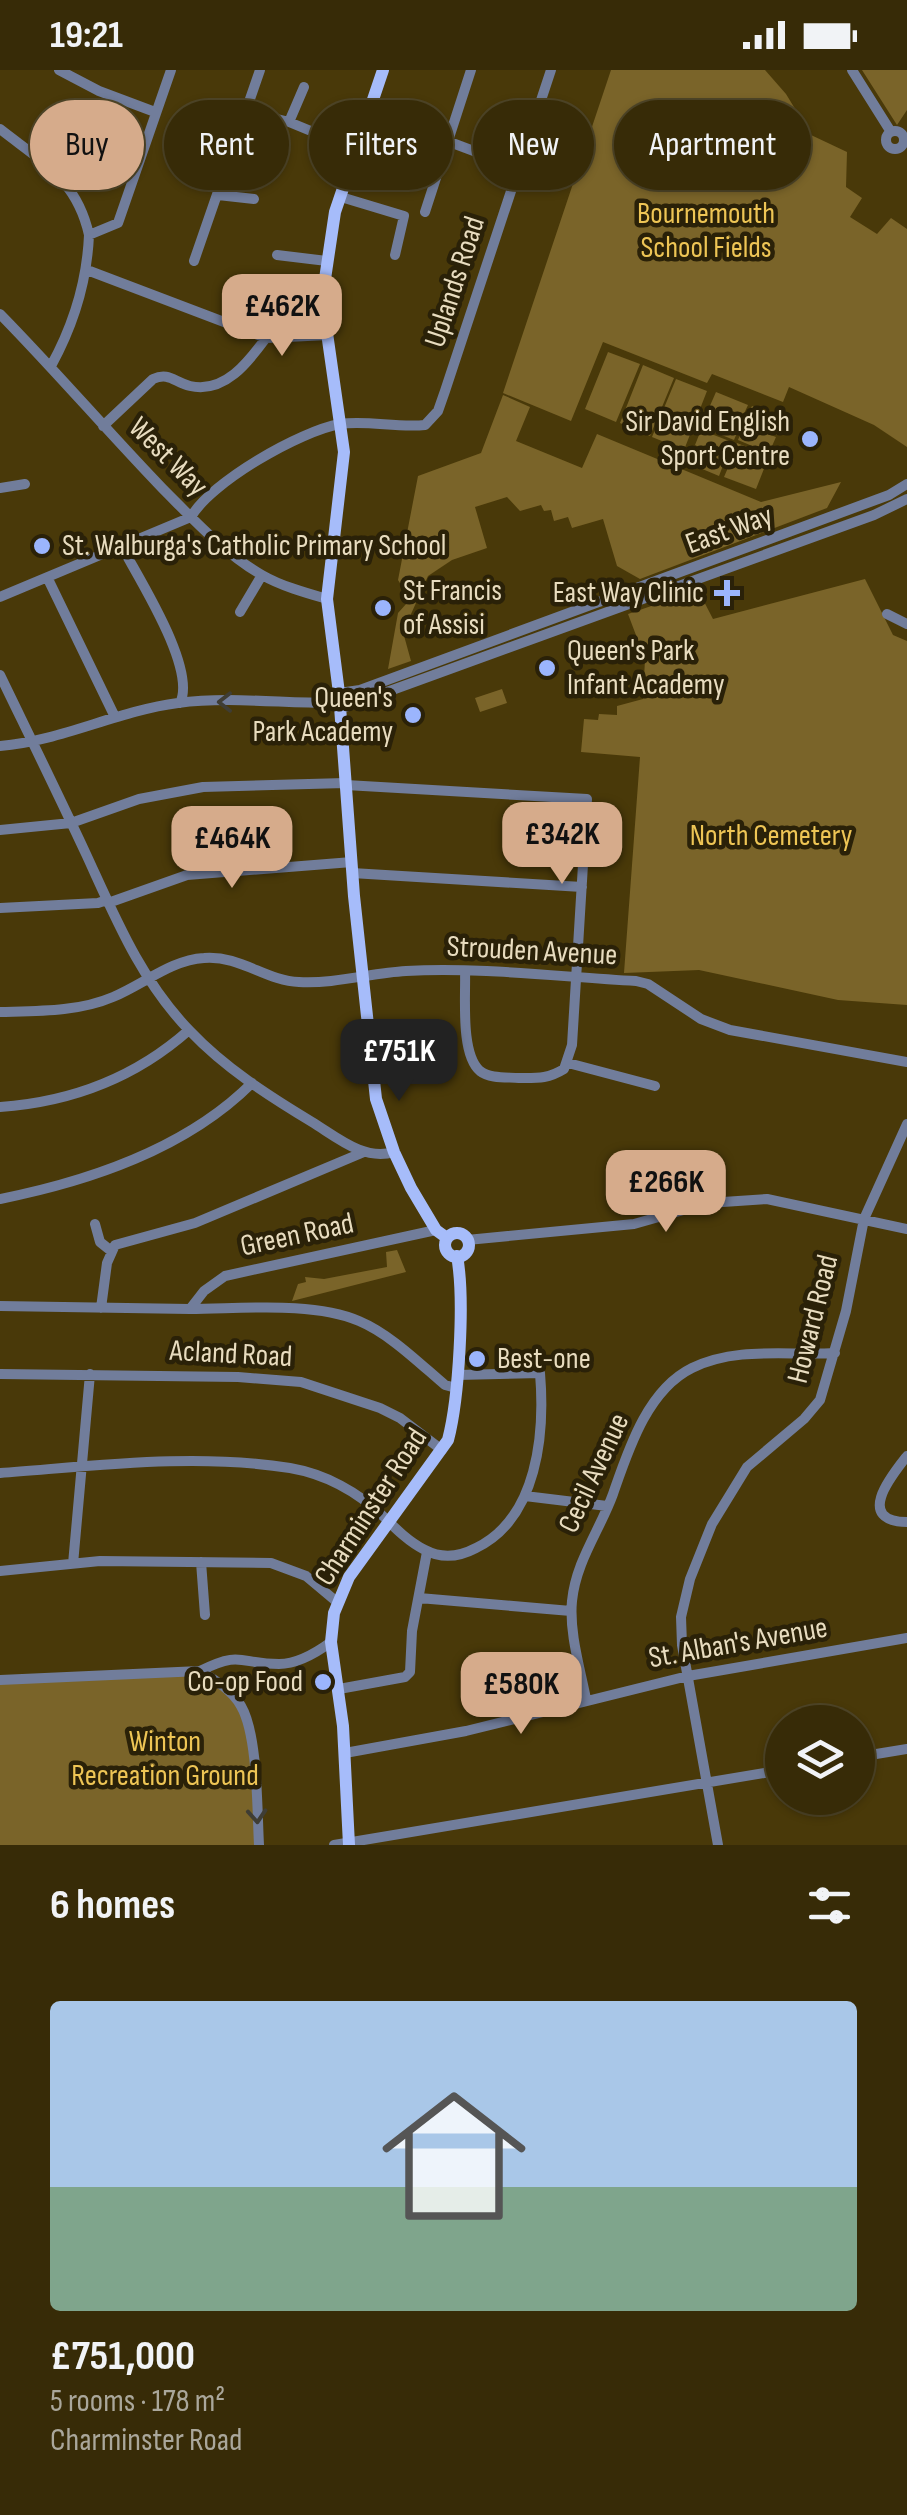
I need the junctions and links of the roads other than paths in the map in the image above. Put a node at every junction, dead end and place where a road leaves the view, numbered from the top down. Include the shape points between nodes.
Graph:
1 (59, 70) edge
2 (171, 70) edge
3 (260, 70) edge
4 (383, 70) edge
5 (471, 70) edge
6 (551, 70) edge
7 (852, 70) edge
8 (304, 87) dead end
9 (250, 100) edge
10 (373, 100) edge
11 (541, 100) edge
12 (155, 112) junction
13 (289, 122) joint
14 (453, 124) edge
15 (0, 129) edge
16 (309, 130) edge
17 (891, 132) dead end
18 (220, 190) edge
19 (343, 190) edge
20 (432, 190) edge
21 (512, 190) edge
22 (218, 195) junction
23 (341, 196) junction
24 (254, 199) dead end
25 (425, 212) dead end
26 (89, 235) junction
27 (277, 255) dead end
28 (394, 255) dead end
29 (194, 260) dead end
30 (326, 261) junction
31 (87, 270) junction
32 (0, 314) edge
33 (328, 335) junction
34 (266, 338) junction
35 (51, 366) junction
36 (341, 424) junction
37 (103, 426) junction
38 (26, 484) dead end
39 (907, 484) edge
40 (0, 488) edge
41 (907, 499) edge
42 (192, 517) junction
43 (122, 547) junction
44 (262, 575) junction
45 (48, 579) junction
46 (0, 597) edge
47 (327, 600) junction
48 (240, 612) dead end
49 (886, 614) dead end
50 (907, 624) edge
51 (0, 676) edge
52 (339, 702) junction
53 (180, 703) junction
54 (114, 716) junction
55 (33, 743) junction
56 (0, 746) edge
57 (345, 784) junction
58 (71, 823) junction
59 (0, 830) edge
60 (352, 867) junction
61 (582, 887) junction
62 (107, 902) junction
63 (0, 908) edge
64 (465, 971) junction
65 (363, 975) junction
66 (577, 978) junction
67 (149, 980) junction
68 (0, 1012) edge
69 (189, 1030) junction
70 (907, 1062) edge
71 (568, 1063) junction
72 (252, 1084) junction
73 (656, 1086) dead end
74 (0, 1107) edge
75 (907, 1124) edge
76 (364, 1152) junction
77 (394, 1152) junction
78 (0, 1199) edge
79 (864, 1219) junction
80 (94, 1224) dead end
81 (907, 1229) edge
82 (442, 1234) junction
83 (468, 1240) junction
84 (110, 1250) junction
85 (456, 1256) junction
86 (0, 1306) edge
87 (102, 1308) junction
88 (190, 1309) junction
89 (835, 1352) junction
90 (0, 1374) edge
91 (90, 1374) junction
92 (456, 1382) junction
93 (442, 1450) junction
94 (907, 1456) edge
95 (81, 1468) junction
96 (0, 1473) edge
97 (525, 1496) junction
98 (608, 1506) junction
99 (907, 1522) edge
100 (389, 1523) junction
101 (427, 1552) junction
102 (201, 1562) junction
103 (73, 1564) junction
104 (0, 1571) edge
105 (419, 1598) junction
106 (337, 1602) junction
107 (571, 1611) junction
108 (205, 1616) dead end
109 (907, 1638) edge
110 (331, 1642) junction
111 (200, 1671) junction
112 (688, 1676) junction
113 (0, 1680) edge
114 (339, 1689) junction
115 (586, 1698) junction
116 (907, 1749) edge
117 (345, 1753) junction
118 (875, 1755) edge
119 (765, 1773) edge
120 (707, 1783) junction
121 (349, 1844) edge
122 (259, 1845) edge
123 (334, 1845) edge
124 (718, 1845) edge

1 - 12 street
2 - 12 street
3 - 9 street
4 - 10 main road
5 - 14 street
6 - 11 street, Uplands Road
7 - 17 street
8 - 13 street
12 - 26 street via 118,222
13 - 16 street
15 - 26 street via 72,189
18 - 22 street
19 - 23 main road
20 - 25 street
21 - 36 street, Uplands Road via 438,411 425,425
22 - 24 street
22 - 29 street
23 - 28 street via 404,216
23 - 30 main road
26 - 31 street
27 - 30 street
30 - 33 main road
31 - 34 street
31 - 35 street
32 - 35 street, West Way
33 - 34 street
33 - 36 main road
34 - 37 street via 238,374 190,386 170,376 153,379
35 - 37 street, West Way
36 - 42 street via 244,468
36 - 47 main road via 344,452
37 - 42 street, West Way
38 - 40 street
39 - 52 street, East Way
41 - 52 street, East Way
42 - 43 street
42 - 44 street, West Way
43 - 45 street
43 - 53 street via 175,651
44 - 47 street, West Way
44 - 48 street
45 - 46 street
45 - 54 street
47 - 52 main road
49 - 50 street
51 - 55 street
52 -> 53 street
52 - 57 main road
53 - 54 street
54 - 55 street
55 - 56 street
55 - 58 street
57 - 58 street via 203,787 139,799
57 - 60 main road
57 - 61 street via 587,799
58 - 59 street
58 - 62 street
60 - 61 street
60 - 62 street via 187,875
60 - 65 main road
61 - 66 street
62 - 63 street
62 - 67 street
64 - 65 street, Strouden Avenue
64 - 66 street, Strouden Avenue
64 - 71 street via 468,1044 481,1072 546,1078
65 - 67 street, Strouden Avenue via 284,981 254,966 206,958
65 - 77 main road via 376,1099
66 - 70 street, Strouden Avenue via 648,984 730,1030
66 - 71 street
67 - 68 street, Strouden Avenue via 93,1004
67 - 69 street
69 - 72 street
69 - 74 street via 119,1078 48,1101
71 - 73 street
72 - 76 street
72 - 78 street via 202,1125 138,1158
75 - 79 street, Howard Road
76 - 77 street
76 - 84 street
77 - 82 main road
79 - 81 street
79 - 83 street via 767,1198 736,1199 634,1224
79 - 89 street, Howard Road
80 - 84 street
82 - 83 main road
82 - 85 main road
82 - 88 street, Green Road via 225,1276
83 - 85 main road
84 - 87 street
85 - 92 main road, Charminster Road
86 - 87 street
87 - 88 street
88 - 92 street via 344,1316 375,1329 446,1385
89 - 98 street, Cecil Avenue via 752,1353 678,1376 623,1459
89 - 112 street, Howard Road via 820,1400 747,1466 712,1524 681,1618
90 - 91 street, Acland Road
91 - 93 street, Acland Road via 312,1384 380,1408
91 - 95 street
92 - 93 main road, Charminster Road
92 - 97 street via 540,1372 540,1428
93 - 100 main road, Charminster Road
94 - 99 street via 887,1480 880,1503 887,1517
95 - 96 street
95 - 100 street via 186,1462 290,1468 340,1484
95 - 103 street
97 - 98 street
97 - 101 street via 485,1544 461,1555
98 - 107 street, Cecil Avenue via 584,1555
100 - 101 street
100 - 106 main road, Charminster Road
101 - 105 street
102 - 103 street
102 - 106 street via 286,1566
102 - 108 street
103 - 104 street
105 - 107 street
105 - 114 street via 408,1675
106 - 110 main road, Charminster Road
107 - 115 street, Cecil Avenue
109 - 112 street, St. Alban's Avenue
110 - 111 street via 298,1660 221,1660
110 - 114 main road, Charminster Road
111 - 113 street
111 -> 122 street via 240,1702 250,1724
112 - 115 street, St. Alban's Avenue
112 - 120 street, Howard Road
114 - 117 main road, Charminster Road
115 - 117 street, St. Alban's Avenue
116 - 118 street
117 - 121 main road, Charminster Road
119 - 120 street
120 - 121 street
120 - 124 street, Howard Road
121 - 123 street

